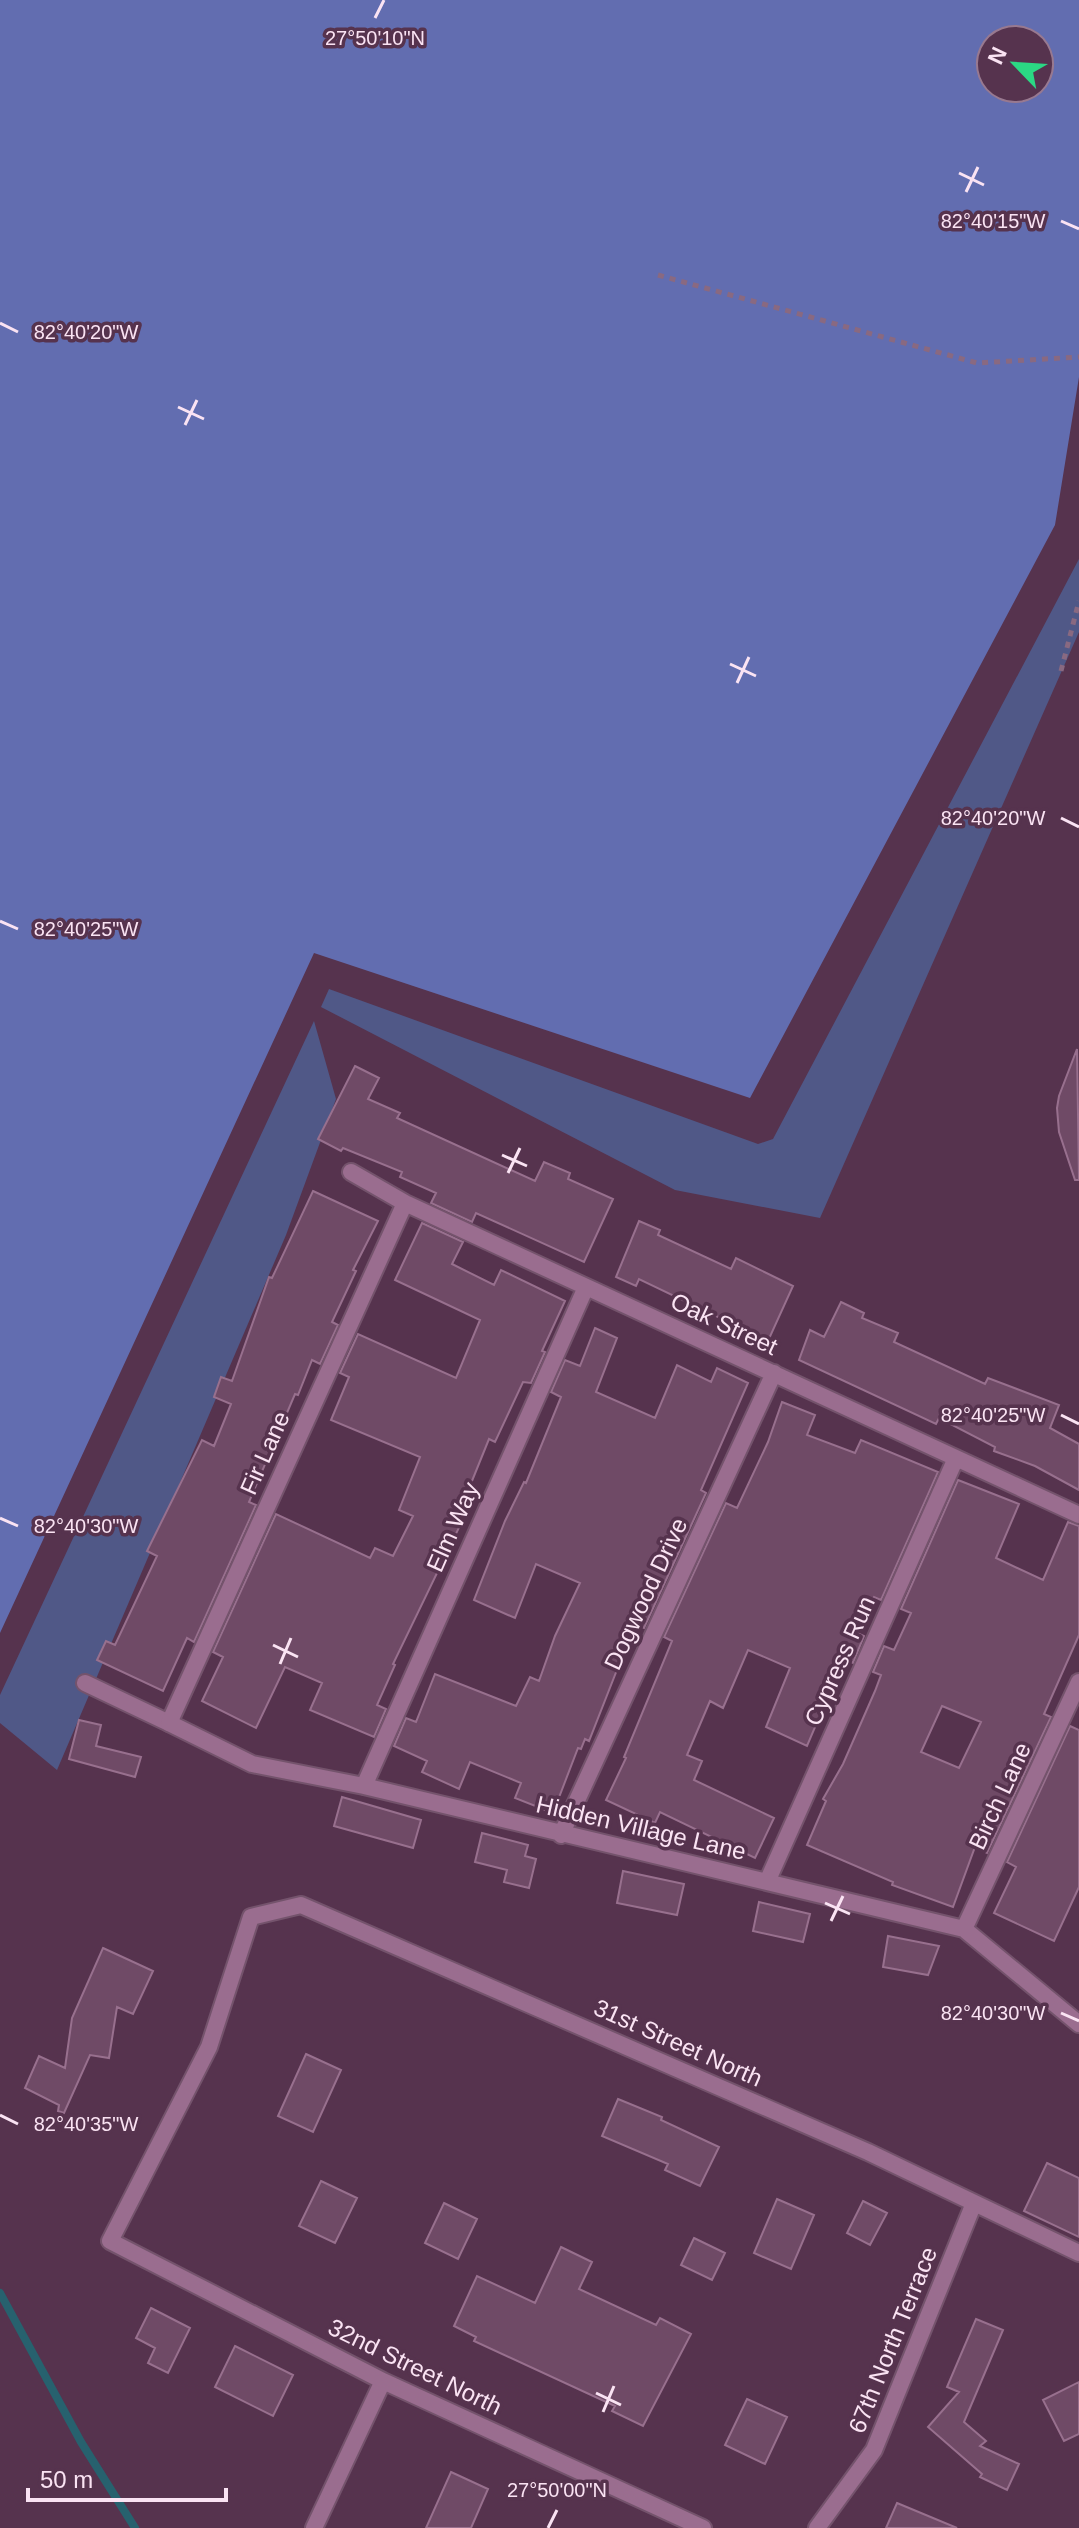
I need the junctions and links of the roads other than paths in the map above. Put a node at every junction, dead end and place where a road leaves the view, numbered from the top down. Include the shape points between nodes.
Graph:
1 (351, 1172) dead end
2 (405, 1203) junction
3 (586, 1287) junction
4 (774, 1373) junction
5 (956, 1458) junction
6 (1079, 1515) edge
7 (1079, 1682) edge
8 (85, 1683) dead end
9 (169, 1723) junction
10 (364, 1786) junction
11 (561, 1835) junction
12 (767, 1882) junction
13 (964, 1929) junction
14 (1079, 2024) edge
15 (974, 2203) junction
16 (110, 2241) joint
17 (1079, 2253) edge
18 (383, 2381) junction
19 (314, 2528) edge
20 (703, 2528) edge
21 (817, 2528) edge

1 - 2 street, Oak Street
2 - 3 street, Oak Street
2 - 9 street, Fir Lane
3 - 4 street, Oak Street
3 - 10 street, Elm Way
4 - 5 street, Oak Street
4 - 11 street, Dogwood Drive
5 - 6 street, Oak Street
5 - 12 street, Cypress Run
7 - 13 street, Birch Lane
8 - 9 street, Hidden Village Lane
9 - 10 street, Hidden Village Lane via 252,1764
10 - 11 street, Hidden Village Lane
11 - 12 street, Hidden Village Lane
12 - 13 street, Hidden Village Lane
13 - 14 street, Hidden Village Lane
15 - 16 street, 31st Street North via 301,1905 251,1917 209,2047
15 - 17 street, 31st Street North
15 - 21 street, 67th North Terrace via 874,2450
16 - 18 street, 32nd Street North
18 - 19 street
18 - 20 street, 32nd Street North

